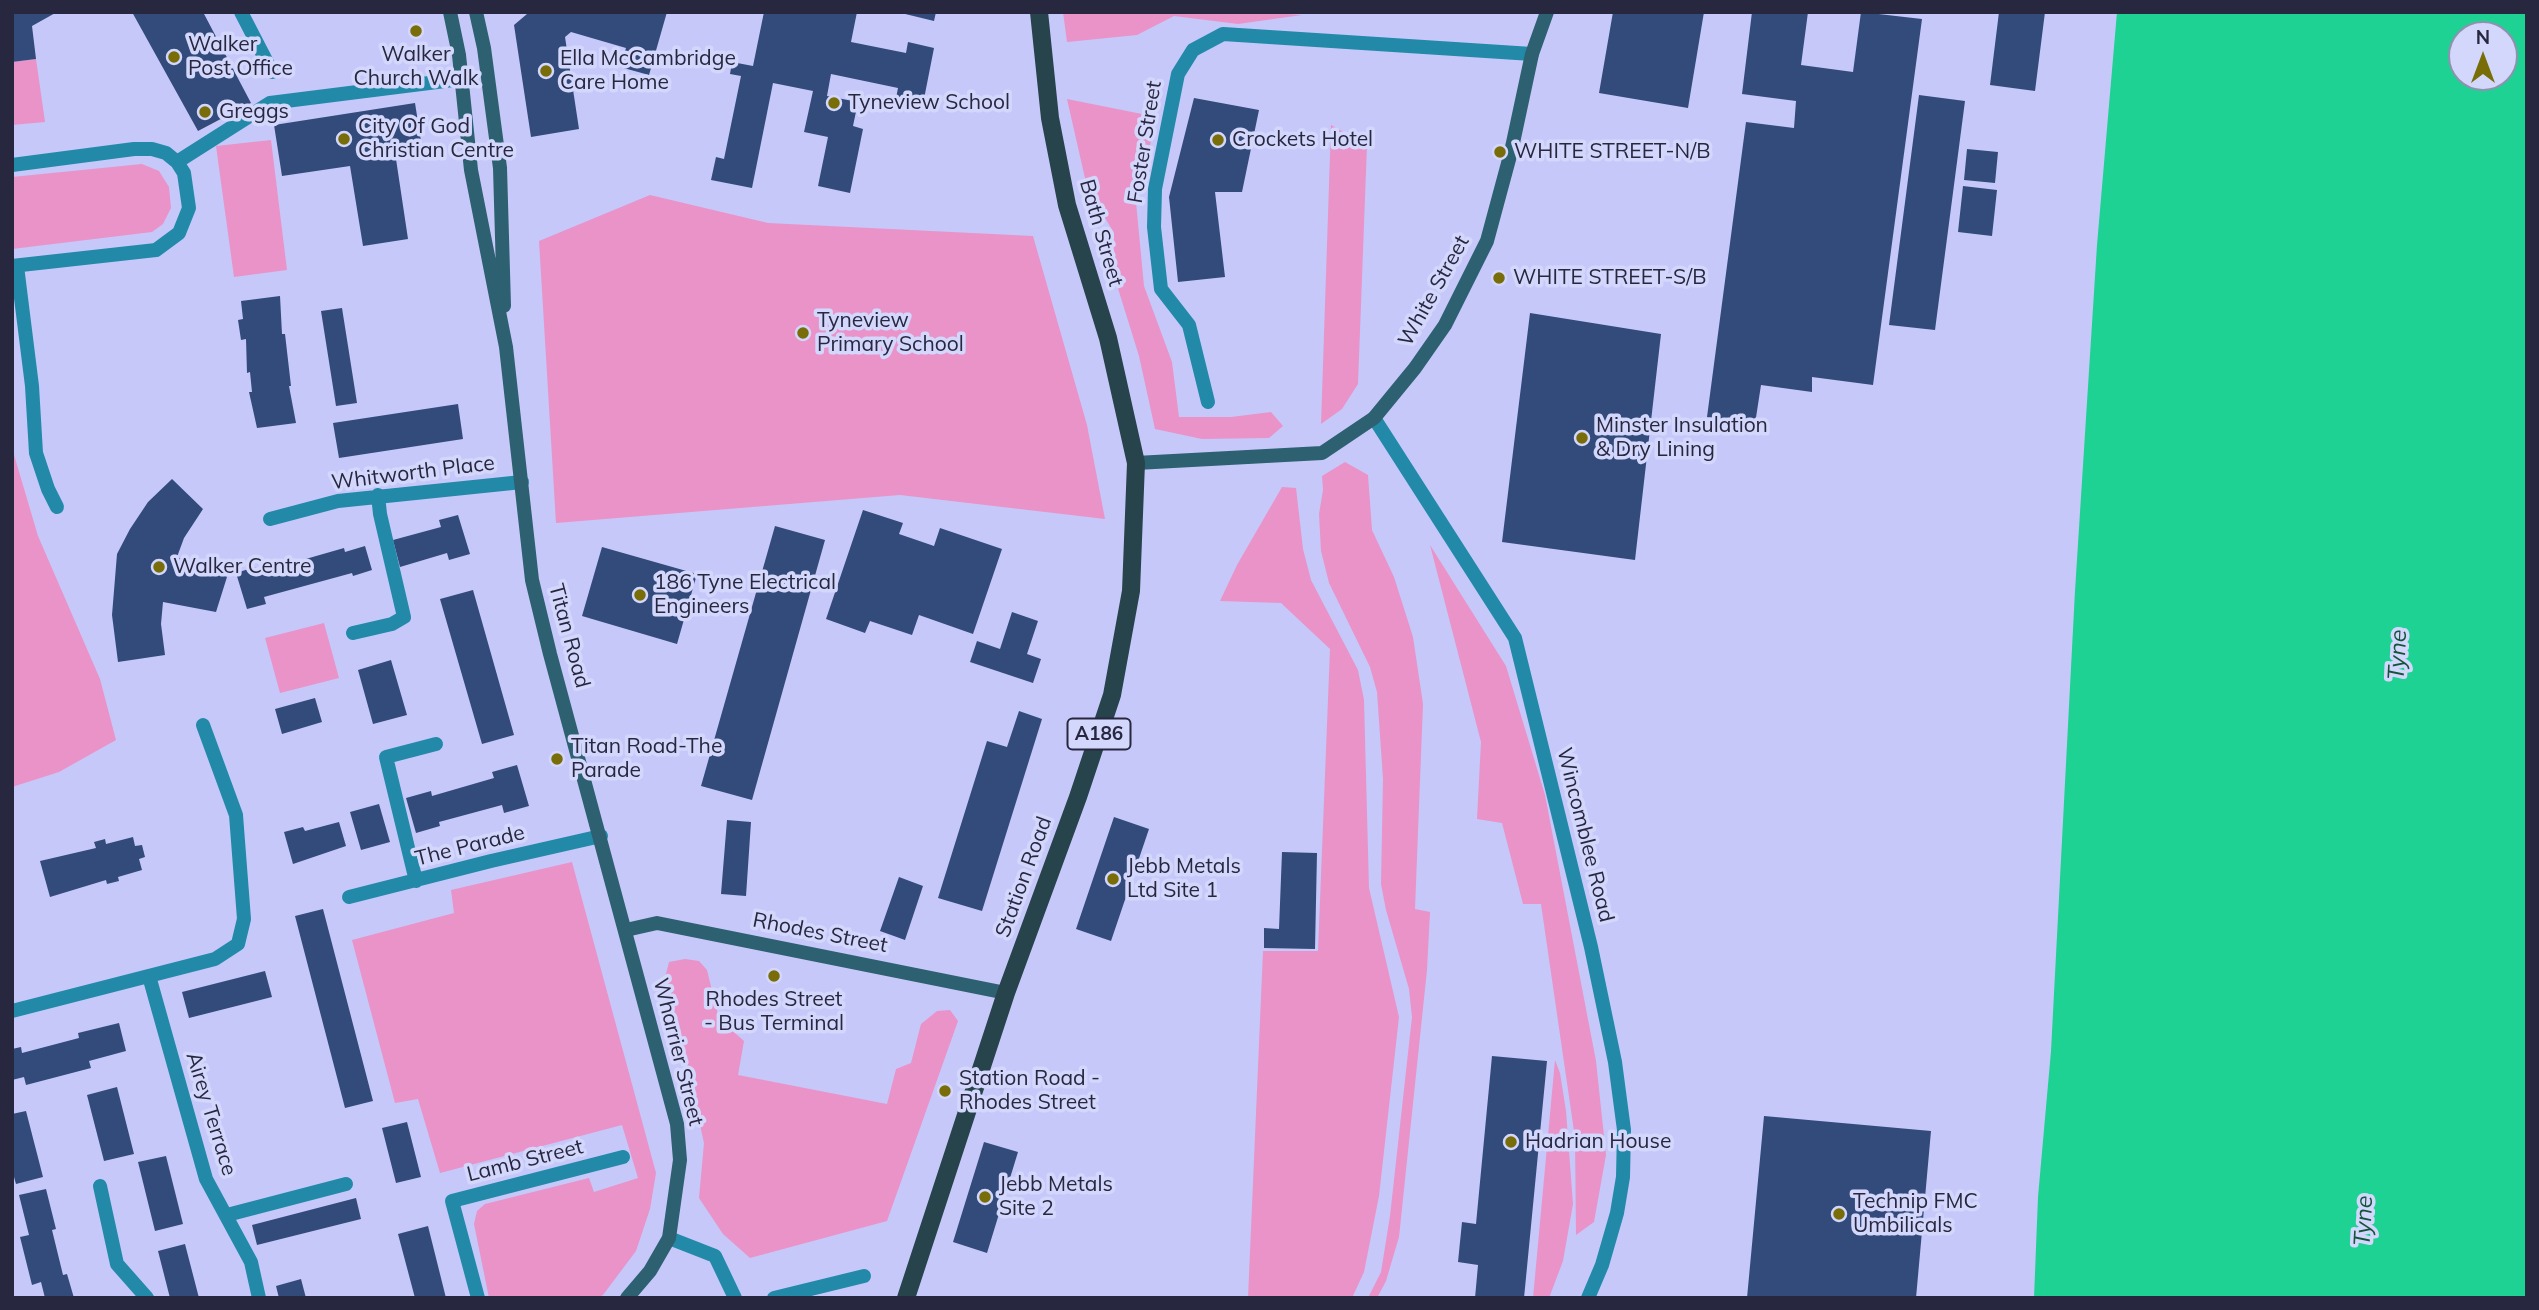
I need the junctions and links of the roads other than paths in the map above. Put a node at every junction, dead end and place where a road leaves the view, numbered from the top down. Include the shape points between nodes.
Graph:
1 (241, 12) edge
2 (450, 12) edge
3 (475, 12) edge
4 (1039, 12) edge
5 (1547, 12) edge
6 (1532, 54) junction
7 (272, 72) dead end
8 (461, 79) junction
9 (177, 162) junction
10 (12, 165) edge
11 (15, 266) edge
12 (506, 347) junction
13 (1208, 402) dead end
14 (1374, 418) junction
15 (1136, 463) junction
16 (522, 482) junction
17 (378, 495) junction
18 (57, 507) dead end
19 (270, 519) dead end
20 (353, 633) dead end
21 (203, 724) dead end
22 (436, 744) dead end
23 (601, 836) junction
24 (416, 881) junction
25 (349, 897) dead end
26 (626, 930) junction
27 (149, 976) junction
28 (1006, 993) junction
29 (12, 1010) edge
30 (623, 1157) dead end
31 (346, 1184) dead end
32 (100, 1186) dead end
33 (227, 1215) junction
34 (669, 1238) junction
35 (864, 1276) dead end
36 (147, 1298) edge
37 (259, 1298) edge
38 (478, 1298) edge
39 (627, 1298) edge
40 (735, 1298) edge
41 (774, 1298) edge
42 (906, 1298) edge
43 (1588, 1298) edge

1 - 7 street
2 - 8 street, Titan Road
3 - 12 street, Titan Road via 499,168
4 - 15 main road, Bath Street / A186 via 1067,205 1108,338
5 - 6 street, White Street
6 - 13 street, Foster Street via 1223,34 1193,50 1178,74 1155,189 1154,227 1161,289 1189,326
6 - 14 street, White Street via 1487,241 1445,325
8 - 9 street via 270,103
8 - 12 street, Titan Road via 471,170
9 - 10 street via 166,153 134,149
9 - 11 street via 184,173 189,208 179,233 156,250
11 - 18 street via 32,386 36,453
12 - 16 street, Titan Road
14 - 15 street, White Street via 1322,453
14 - 43 street, Wincomblee Road via 1515,638 1591,947 1624,1130 1617,1213
15 - 28 main road, Station Road / A186 via 1131,591 1112,695
16 - 17 street, Whitworth Place
16 - 23 street, Titan Road via 532,580
17 - 19 street, Whitworth Place
17 - 20 street via 404,618
21 - 27 street via 236,815 244,919 238,944 215,959
22 - 24 street via 386,757
23 - 24 street, The Parade
23 - 26 street, Titan Road
24 - 25 street, The Parade
26 - 28 street, Rhodes Street via 657,923
26 - 34 street, Wharrier Street via 677,1124 680,1160
27 - 29 street
27 - 33 street, Airey Terrace via 206,1179
28 - 42 main road, Station Road / A186
30 - 38 street, Lamb Street via 452,1200
31 - 33 street
32 - 36 street via 117,1264
33 - 37 street, Airey Terrace via 250,1262
34 - 39 street, Wharrier Street
34 - 40 street via 715,1255
35 - 41 street

